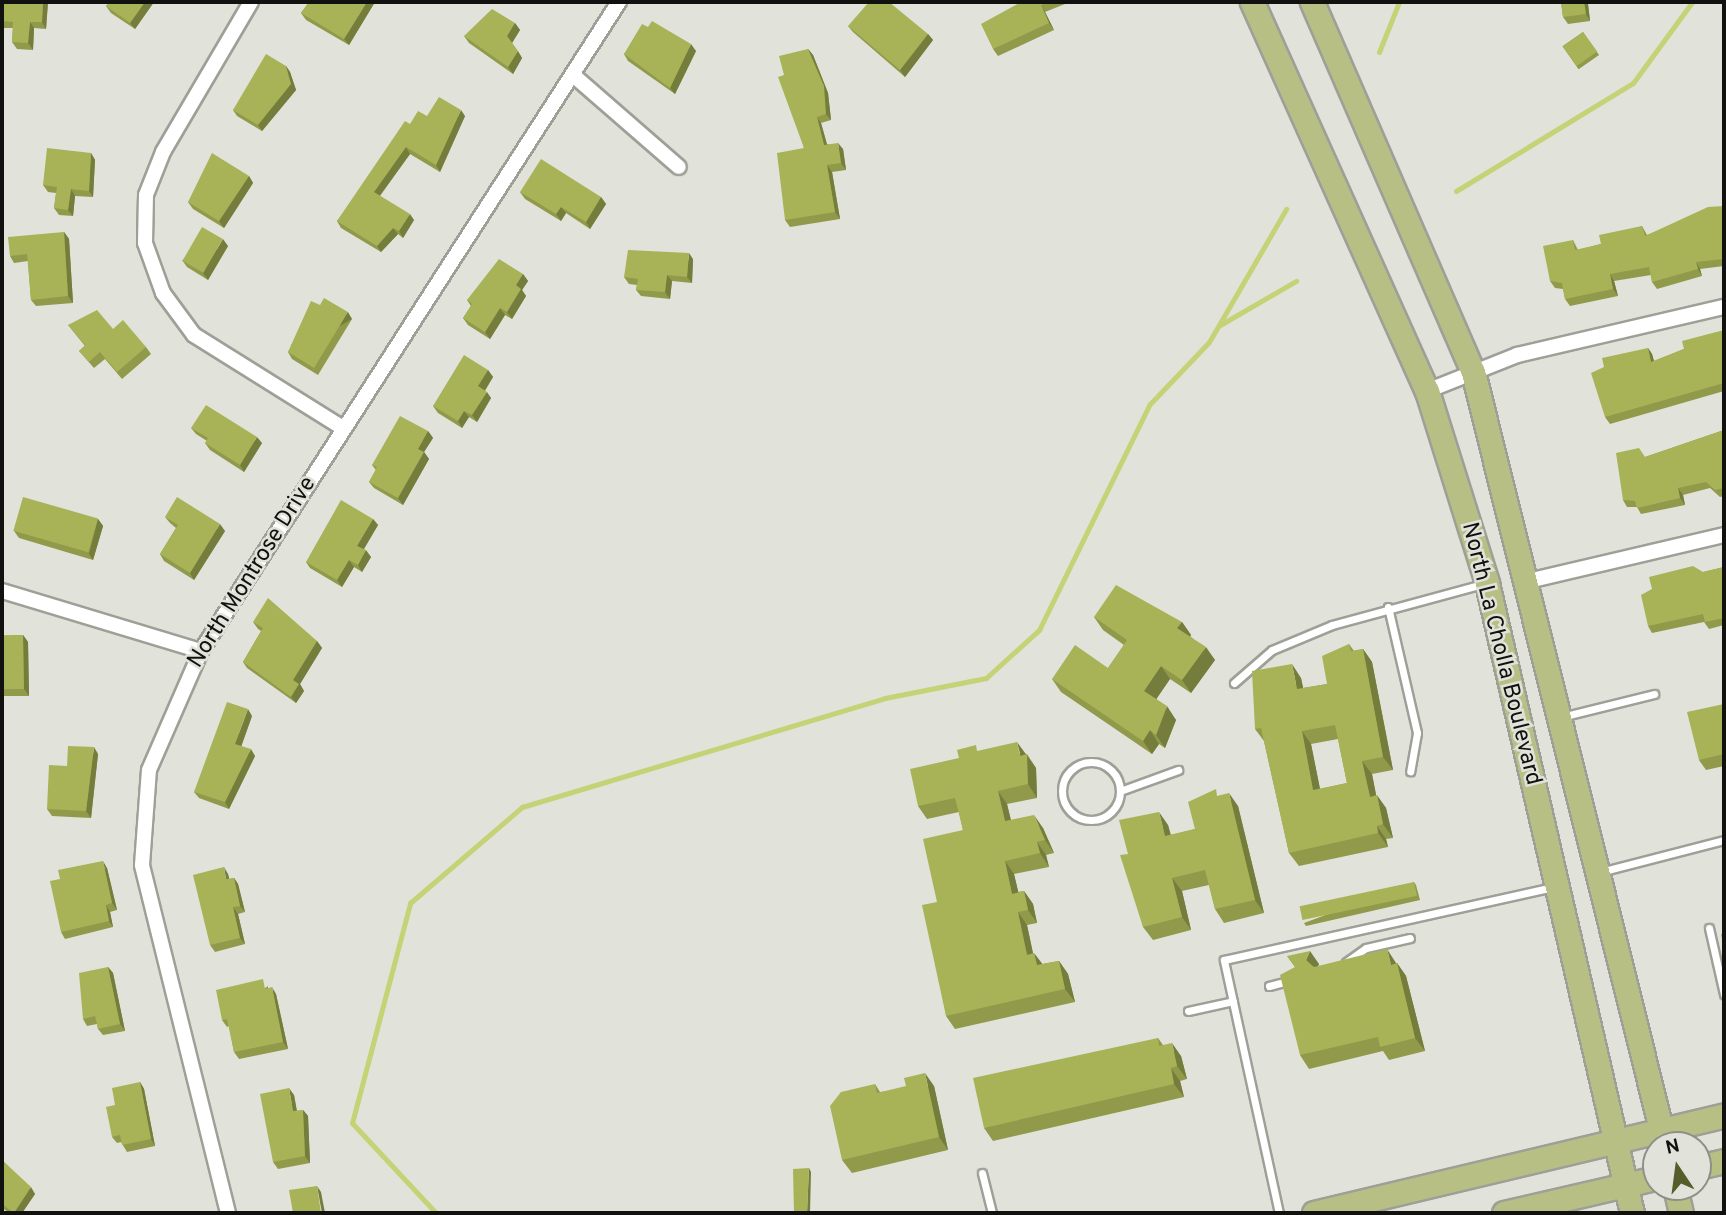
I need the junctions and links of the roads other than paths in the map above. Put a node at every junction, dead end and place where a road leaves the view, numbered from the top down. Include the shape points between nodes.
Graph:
1 (251, 2) edge
2 (619, 2) edge
3 (1252, 2) edge
4 (1312, 2) edge
5 (573, 75) junction
6 (679, 167) dead end
7 (1724, 307) edge
8 (1474, 372) junction
9 (1427, 391) junction
10 (343, 428) junction
11 (1724, 535) edge
12 (1528, 581) junction
13 (1487, 583) junction
14 (2, 591) edge
15 (1388, 607) junction
16 (201, 651) junction
17 (1234, 683) dead end
18 (1654, 694) dead end
19 (1560, 717) junction
20 (1178, 770) dead end
21 (1410, 771) dead end
22 (1120, 791) junction
23 (1724, 840) edge
24 (1599, 872) junction
25 (1556, 886) junction
26 (1709, 928) dead end
27 (1410, 938) dead end
28 (1339, 967) edge
29 (1298, 978) edge
30 (1269, 986) dead end
31 (1724, 994) edge
32 (1233, 1001) junction
33 (1188, 1011) dead end
34 (1724, 1115) edge
35 (1661, 1131) edge
36 (1682, 1131) edge
37 (1642, 1140) edge
38 (1617, 1142) junction
39 (982, 1173) dead end
40 (1642, 1182) edge
41 (1626, 1186) junction
42 (228, 1213) edge
43 (992, 1213) edge
44 (1279, 1213) edge
45 (1314, 1213) edge
46 (1504, 1213) edge
47 (1632, 1213) edge

1 - 10 street via 163,152 146,195 145,243 163,293 194,335
2 - 5 street, North Montrose Drive
3 - 9 main road, North La Cholla Boulevard
4 - 8 main road, North La Cholla Boulevard
5 - 6 street
5 - 10 street, North Montrose Drive
7 - 8 street via 1517,355
8 - 9 street
8 - 12 main road, North La Cholla Boulevard
9 - 13 main road, North La Cholla Boulevard
10 - 16 street, North Montrose Drive
11 - 12 street
12 - 19 main road, North La Cholla Boulevard
13 - 15 lane
13 - 25 main road, North La Cholla Boulevard
14 - 16 street
15 - 17 lane via 1272,650
15 - 21 lane via 1417,733
16 - 42 street, North Montrose Drive via 149,770 142,865
18 - 19 lane
19 - 24 main road, North La Cholla Boulevard
20 - 22 lane
22 - 22 lane via 1109,768 1092,762 1068,773 1061,791 1076,816 1096,820 1113,810
23 - 24 lane
24 - 35 main road, North La Cholla Boulevard
25 - 32 lane via 1224,960
25 - 38 main road, North La Cholla Boulevard
26 - 31 lane
27 - 28 lane via 1366,947
29 - 30 lane
32 - 33 lane
32 - 44 lane
34 - 36 main road
37 - 38 main road
38 - 41 main road, North La Cholla Boulevard
38 - 45 main road
39 - 43 lane
40 - 41 main road
41 - 46 main road
41 - 47 main road, North La Cholla Boulevard

